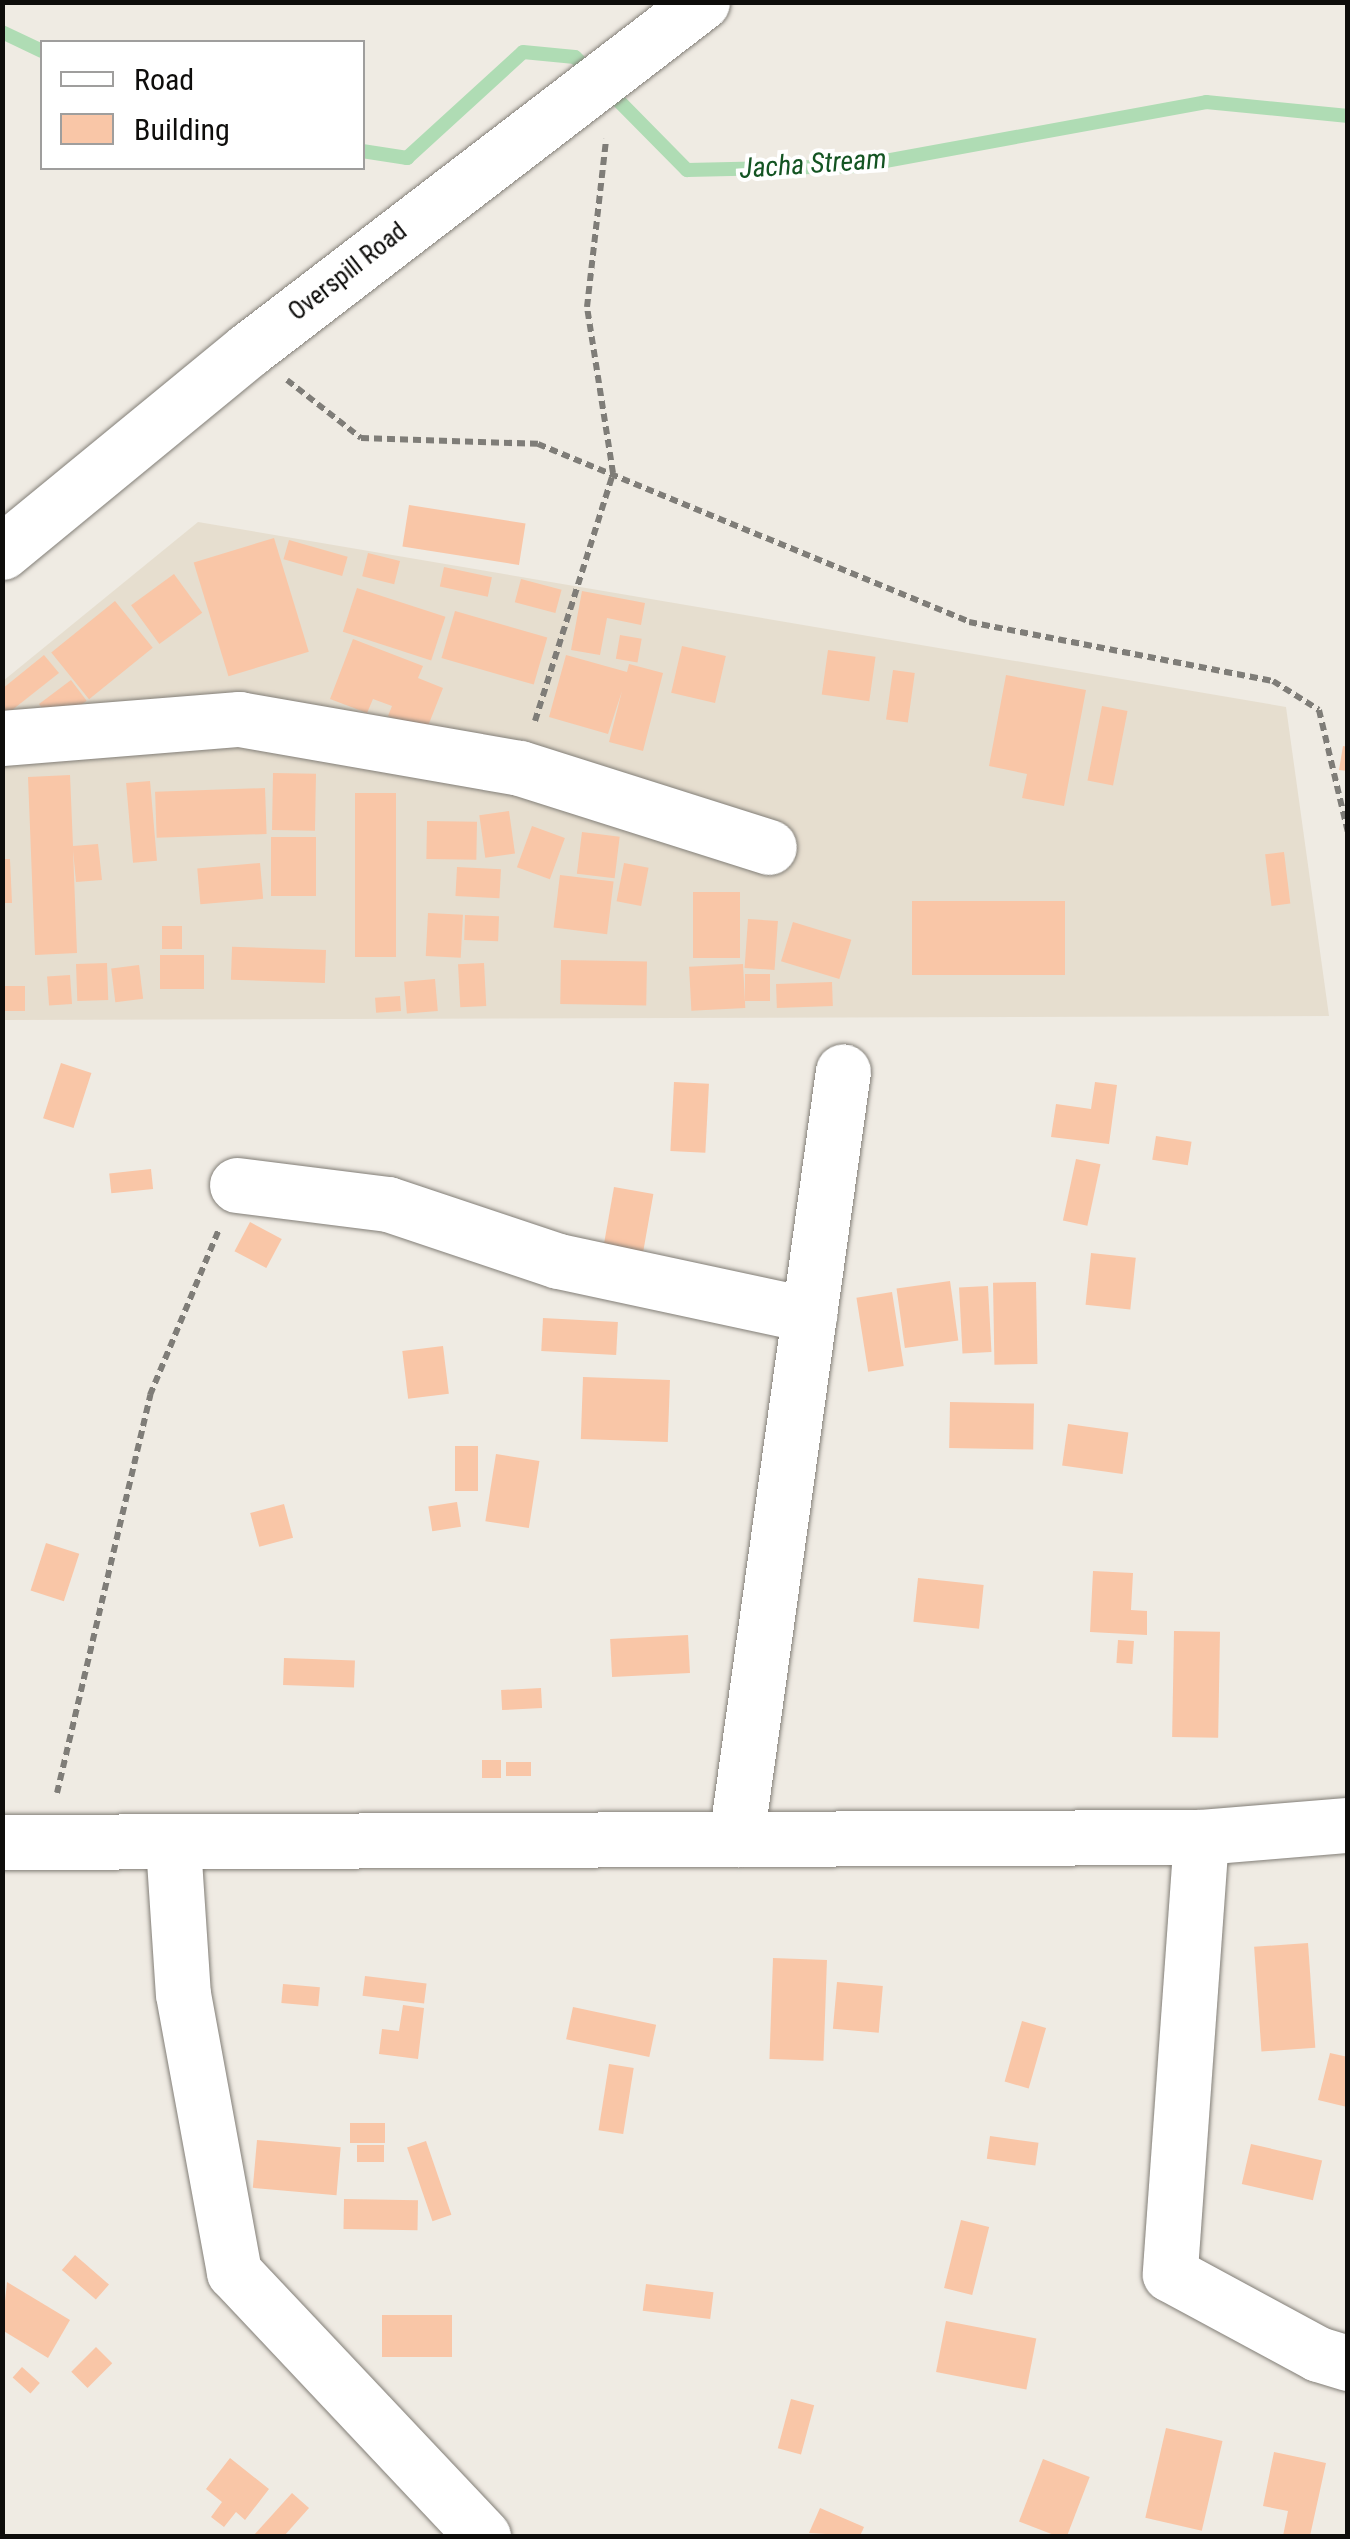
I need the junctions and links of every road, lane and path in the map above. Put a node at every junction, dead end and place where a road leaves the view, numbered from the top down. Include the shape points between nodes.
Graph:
1 (702, 2) edge
2 (578, 96) junction
3 (248, 350) junction
4 (613, 473) junction
5 (2, 552) edge
6 (2, 738) edge
7 (520, 768) junction
8 (1345, 814) edge
9 (1348, 834) edge
10 (769, 846) dead end
11 (843, 1070) dead end
12 (237, 1185) joint
13 (809, 1315) junction
14 (1348, 1825) edge
15 (1201, 1838) junction
16 (736, 1839) junction
17 (22, 1842) edge
18 (173, 1845) junction
19 (1348, 2363) edge
20 (483, 2536) edge

1 - 2 street, Overspill Road
2 - 3 street, Overspill Road
2 - 4 path via 609,113 587,307
3 - 4 path via 361,438 538,444
3 - 5 street, Overspill Road
4 - 7 path
4 - 8 path via 685,510 969,622 1273,681 1319,710
6 - 7 street via 240,718
7 - 10 street
8 - 9 path
11 - 13 street
12 - 13 street via 388,1204 558,1262
12 - 17 path via 150,1395 65,1768
13 - 16 street
14 - 15 street
15 - 16 street
15 - 19 street via 1170,2274 1318,2354
16 - 18 street
17 - 18 street
18 - 20 street via 183,1994 234,2272

